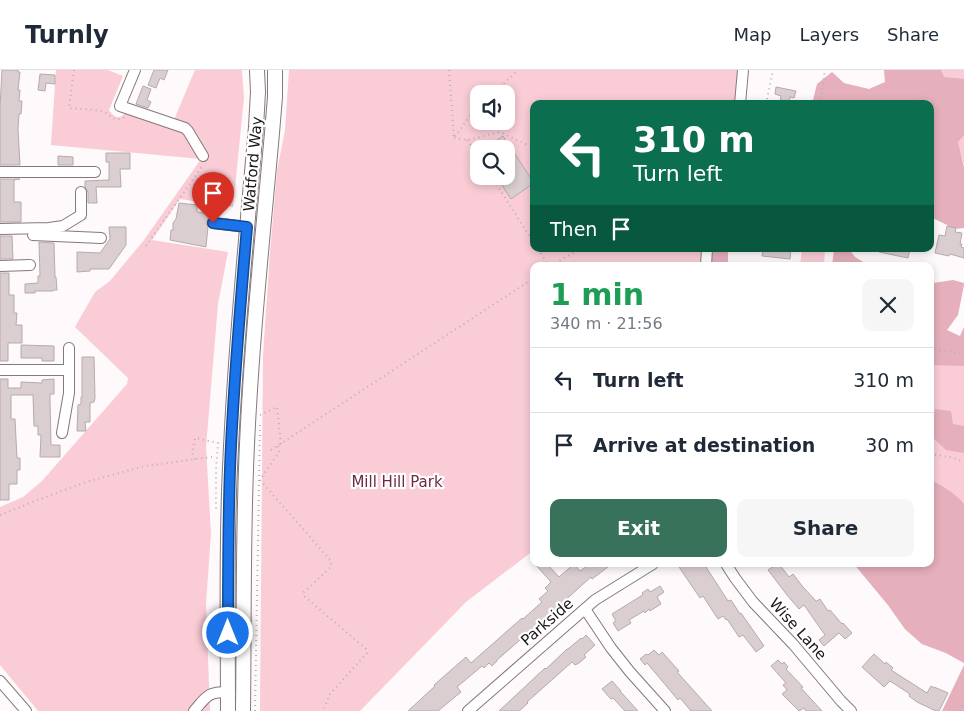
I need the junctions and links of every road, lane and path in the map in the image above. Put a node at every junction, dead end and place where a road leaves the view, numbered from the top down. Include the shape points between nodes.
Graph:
1 (74, 70) edge
2 (135, 70) edge
3 (258, 70) edge
4 (275, 70) edge
5 (449, 70) edge
6 (518, 70) edge
7 (743, 70) edge
8 (773, 70) edge
9 (825, 70) edge
10 (502, 85) edge
11 (740, 100) edge
12 (767, 100) edge
13 (821, 100) edge
14 (132, 110) junction
15 (470, 116) edge
16 (454, 138) junction
17 (467, 140) junction
18 (470, 144) edge
19 (530, 146) edge
20 (203, 156) joint
21 (0, 172) edge
22 (95, 172) dead end
23 (496, 185) edge
24 (81, 192) dead end
25 (213, 223) dead end
26 (247, 227) junction
27 (0, 229) edge
28 (0, 235) edge
29 (530, 237) edge
30 (101, 238) dead end
31 (146, 246) dead end
32 (575, 252) edge
33 (557, 262) edge
34 (30, 265) dead end
35 (0, 266) edge
36 (530, 281) edge
37 (69, 348) dead end
38 (934, 349) edge
39 (964, 354) edge
40 (0, 370) edge
41 (69, 370) junction
42 (62, 433) dead end
43 (282, 444) junction
44 (278, 446) junction
45 (271, 450) dead end
46 (934, 454) edge
47 (212, 456) dead end
48 (195, 459) junction
49 (964, 462) edge
50 (0, 515) edge
51 (216, 517) dead end
52 (648, 567) edge
53 (728, 567) edge
54 (585, 609) junction
55 (0, 681) edge
56 (228, 692) junction
57 (964, 702) edge
58 (26, 711) edge
59 (194, 711) edge
60 (228, 711) edge
61 (243, 711) edge
62 (255, 711) edge
63 (324, 711) edge
64 (468, 711) edge
65 (665, 711) edge
66 (851, 711) edge
67 (960, 711) edge

1 - 14 path via 69,108 103,112 117,119 128,116
2 - 14 street via 120,106
3 - 26 highway, Watford Way
4 - 61 highway, Watford Way via 267,250 251,375 246,469
5 - 16 path
6 - 10 path
7 - 11 street
8 - 12 path
9 - 13 path
14 - 20 street via 184,128
15 - 16 path
16 - 17 path
17 - 18 path
17 - 19 path via 500,132
20 - 31 path via 204,163
21 - 22 street
23 - 29 path
24 - 27 street via 81,215 63,226
25 - 26 street
26 - 56 highway, Watford Way via 230,468
28 - 30 street
32 - 33 path
34 - 35 street
36 - 43 path
37 - 41 street
38 - 39 path
40 - 41 street
41 - 42 street via 69,393
43 - 44 path
43 - 62 path via 277,407 260,415
44 - 45 path
44 - 63 path via 279,452 260,480 331,561 331,567 304,592 304,596 367,653 330,694
46 - 49 path
47 - 48 path
48 - 50 path via 145,466 86,482
48 - 51 path via 192,453 196,438 218,443
52 - 54 street, Parkside
53 - 66 street, Wise Lane via 753,602
54 - 64 street, Parkside
54 - 65 street via 611,648
55 - 58 street
56 - 59 street via 208,694
56 - 60 highway, Watford Way
57 - 67 path

